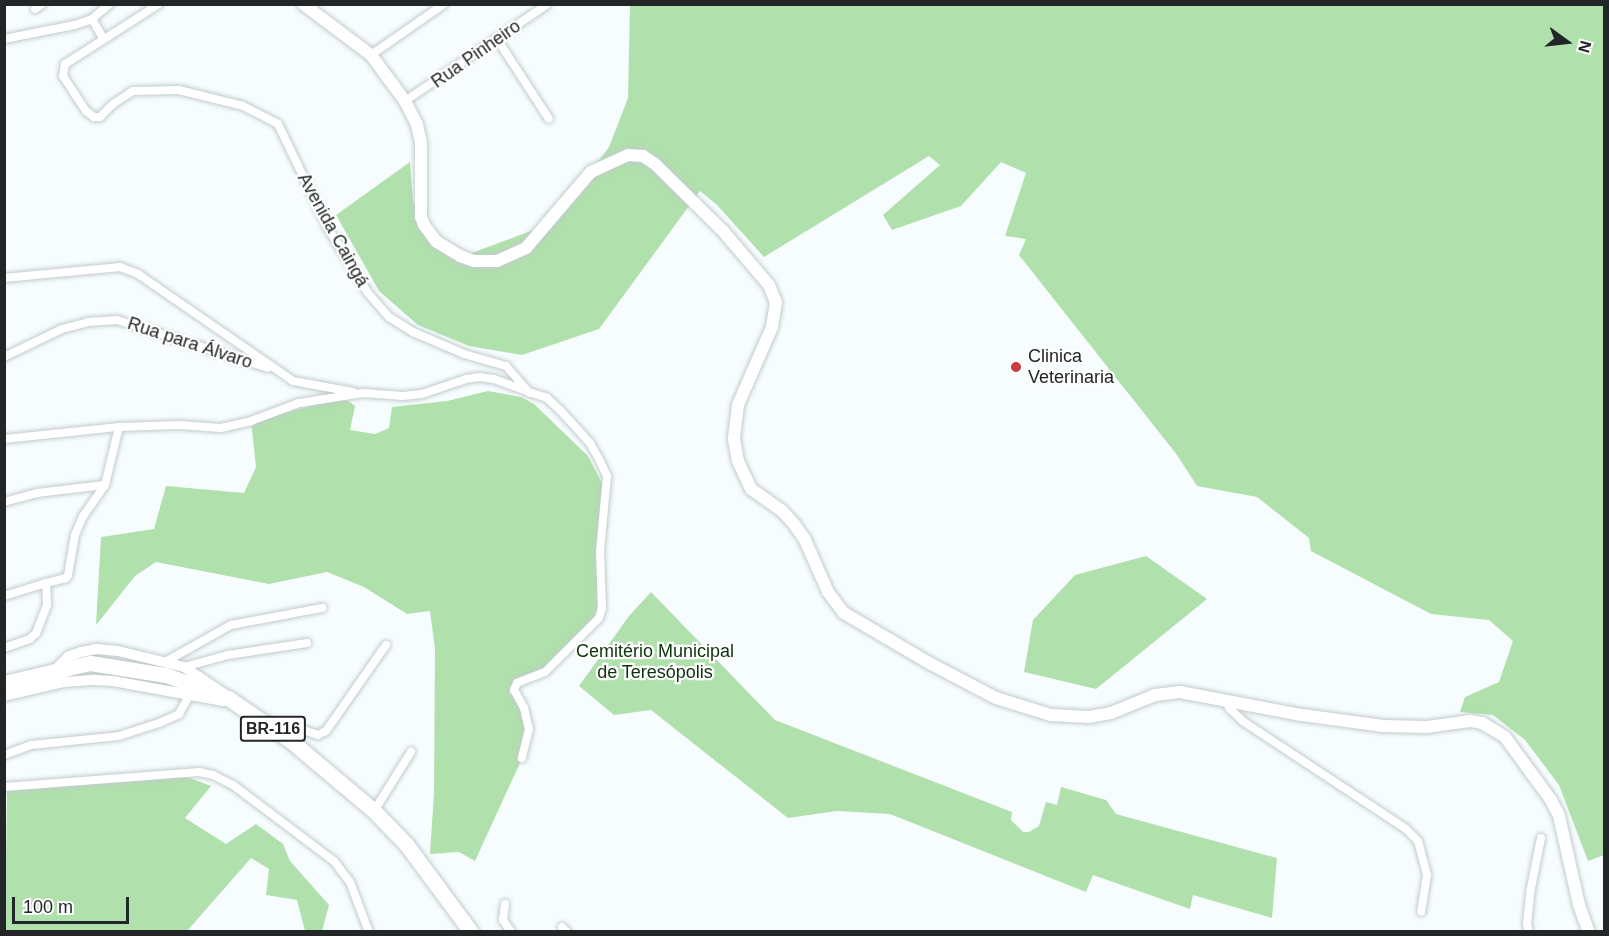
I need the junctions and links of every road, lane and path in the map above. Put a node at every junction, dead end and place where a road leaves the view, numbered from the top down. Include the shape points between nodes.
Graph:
1 (42, 4) edge
2 (109, 4) edge
3 (159, 4) edge
4 (303, 4) edge
5 (444, 4) edge
6 (546, 5) edge
7 (35, 9) dead end
8 (92, 19) junction
9 (103, 38) junction
10 (4, 39) edge
11 (497, 39) junction
12 (371, 55) junction
13 (405, 101) junction
14 (549, 119) dead end
15 (4, 278) edge
16 (4, 357) edge
17 (275, 370) junction
18 (529, 392) junction
19 (363, 393) junction
20 (119, 427) junction
21 (4, 439) edge
22 (105, 485) junction
23 (4, 502) edge
24 (46, 583) junction
25 (4, 596) edge
26 (322, 608) dead end
27 (307, 643) dead end
28 (386, 645) dead end
29 (4, 648) edge
30 (118, 651) junction
31 (93, 656) junction
32 (165, 662) junction
33 (123, 666) junction
34 (184, 667) junction
35 (95, 680) junction
36 (113, 681) junction
37 (4, 683) edge
38 (4, 696) edge
39 (189, 696) junction
40 (1224, 699) junction
41 (233, 701) junction
42 (291, 741) junction
43 (411, 752) dead end
44 (4, 754) edge
45 (522, 758) dead end
46 (4, 787) edge
47 (374, 811) junction
48 (1541, 838) dead end
49 (505, 904) dead end
50 (1421, 912) dead end
51 (369, 932) edge
52 (471, 932) edge
53 (512, 932) edge
54 (1529, 932) edge
55 (1589, 932) edge

1 - 7 street
2 - 8 street
3 - 9 street
4 - 12 main road
5 - 12 street
6 - 11 street, Rua Pinheiro
8 - 9 street
8 - 10 street
9 - 18 street, Avenida Caingá via 65,64 63,76 86,111 94,117 106,113 133,91 179,90 243,106 278,124 329,230 368,292 389,317 464,354 506,366
11 - 13 street, Rua Pinheiro
11 - 14 street
12 - 13 main road
13 - 40 main road via 421,143 421,217 437,242 460,256 474,261 497,261 519,252 532,243 591,172 628,155 643,156 675,181 770,285 776,302 772,327 738,405 734,439 738,461 751,489 794,524 828,592 844,613 996,698 1051,715 1095,716 1168,692
15 - 17 street via 120,267 138,274
16 - 17 street, Rua para Álvaro via 62,329 117,320
17 - 19 street via 312,386
18 - 19 street via 480,377 422,394
18 - 45 street, Avenida Caingá via 547,398 579,429 607,476 599,618 545,672 517,683 514,690 529,729
19 - 20 street via 299,403 221,428
20 - 21 street
20 - 22 street
22 - 23 street via 37,493
22 - 24 street via 78,525 68,575
24 - 25 street
24 - 29 street via 47,605 36,633
26 - 32 street via 231,625
27 - 34 street via 228,655
28 - 42 street via 326,731 318,735 300,729
30 - 31 street
30 - 32 street
30 - 33 street
31 - 33 highway, BR-116
31 - 35 street
31 - 37 highway, BR-116 via 54,671
32 - 34 street
33 - 36 street
33 - 41 highway, BR-116 via 166,675
34 - 41 street
35 - 36 street
35 - 38 street via 64,682
36 - 39 street
39 - 41 street
39 - 44 street via 179,714 119,736 31,746
40 - 50 street via 1244,722 1406,829 1418,841 1427,875
40 - 55 main road via 1383,726 1427,727 1470,721 1494,728 1505,737 1559,816
41 - 42 highway, BR-116
42 - 47 highway, BR-116
43 - 47 street
46 - 51 street via 199,772 213,775 233,785 334,861 350,882
47 - 52 highway, BR-116 via 406,844
48 - 54 street via 1530,893
49 - 53 street via 503,920

